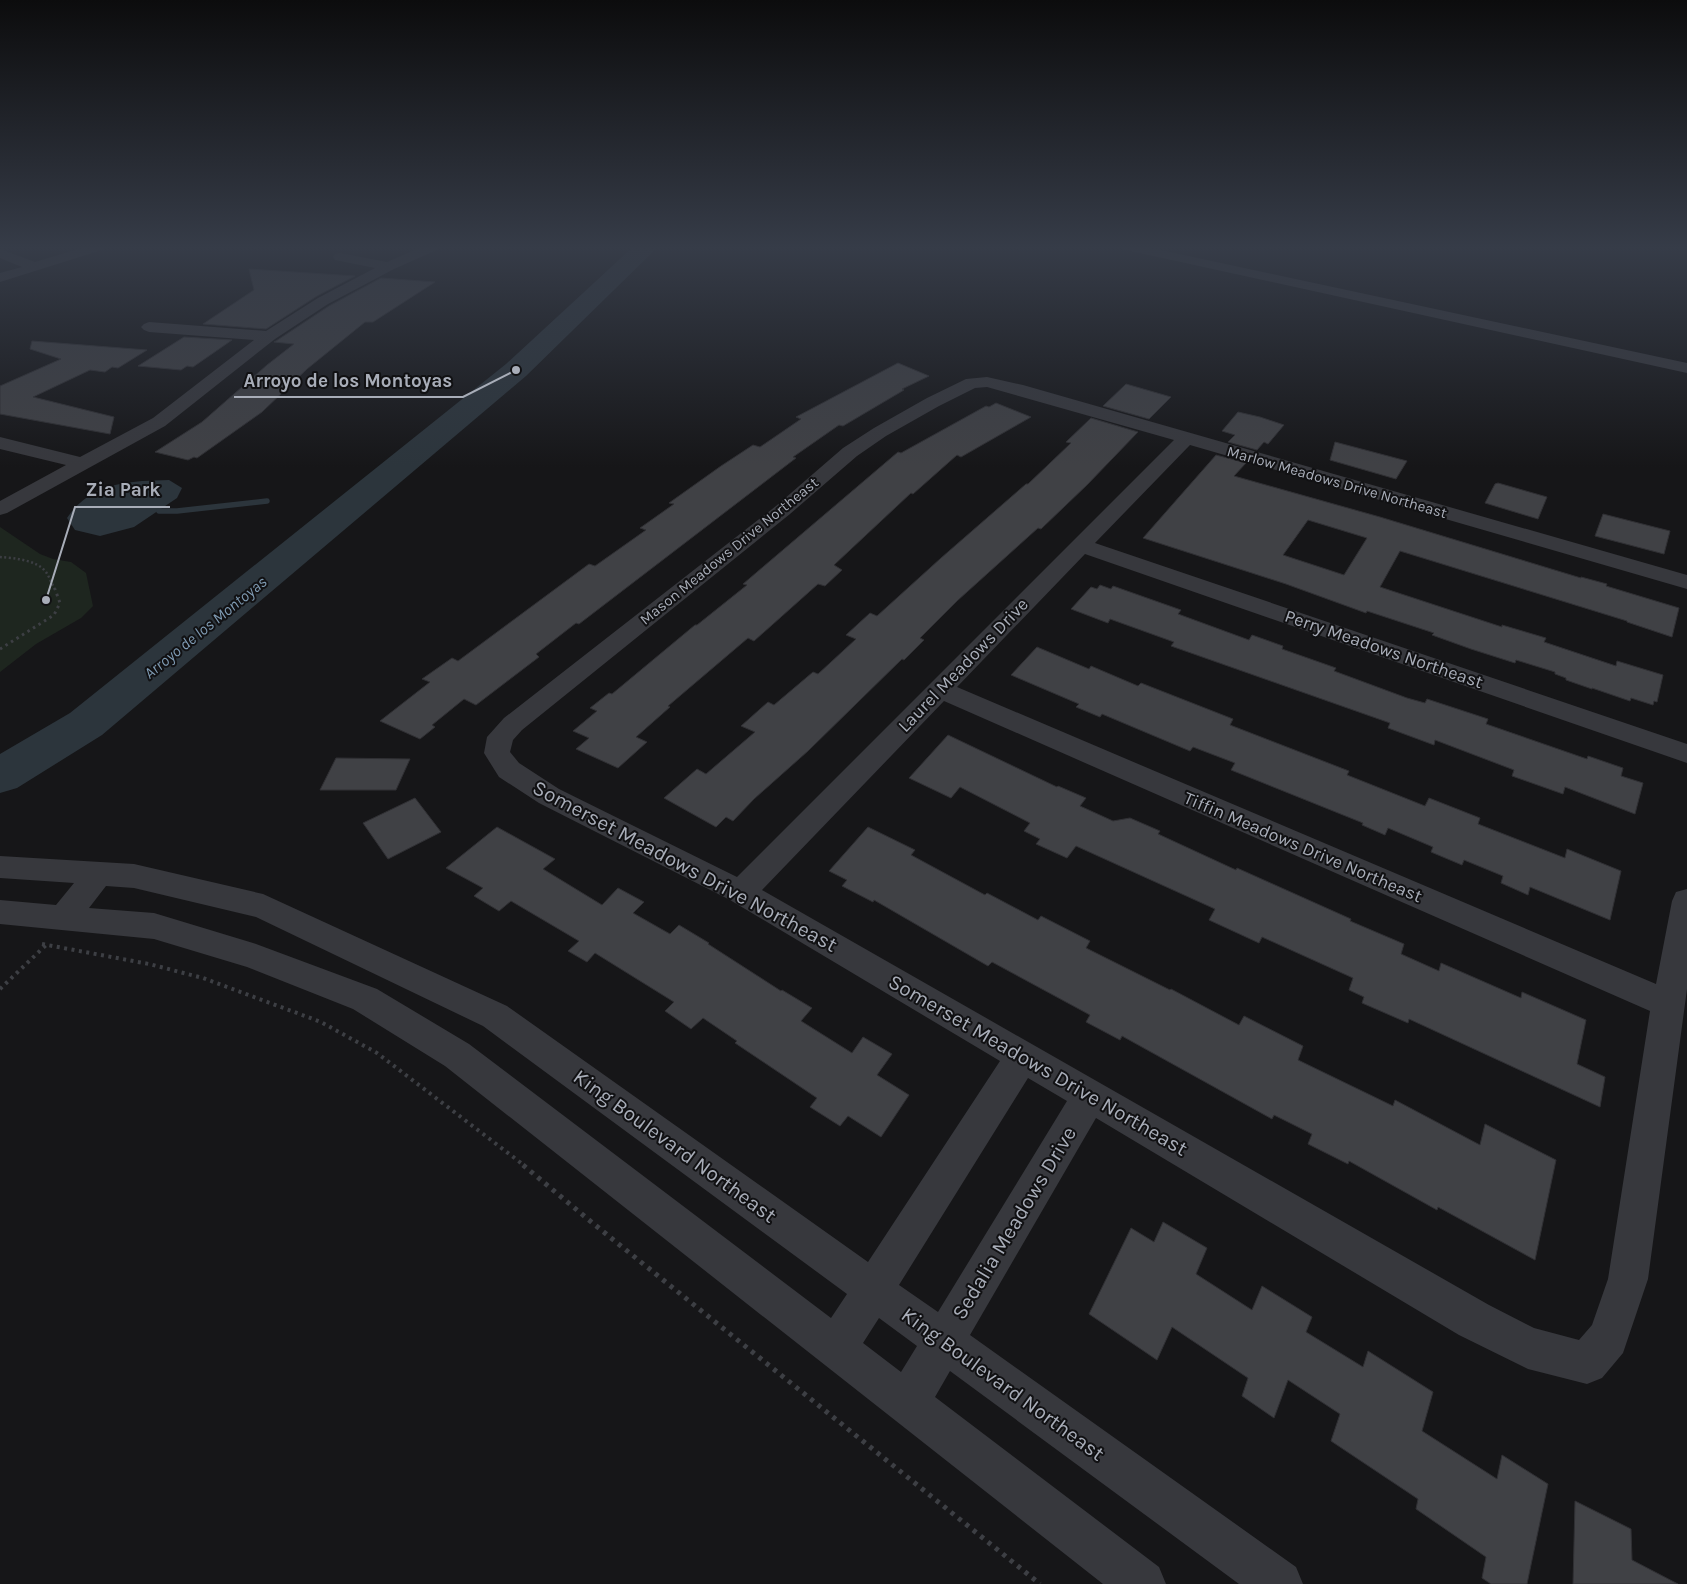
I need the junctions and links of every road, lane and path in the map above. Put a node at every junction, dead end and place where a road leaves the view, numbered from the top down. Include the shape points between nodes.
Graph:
1 (294, 320) edge
2 (1466, 320) edge
3 (149, 327) dead end
4 (269, 336) junction
5 (1687, 368) edge
6 (987, 382) joint
7 (1185, 439) junction
8 (0, 443) edge
9 (84, 464) junction
10 (0, 509) edge
11 (1081, 545) junction
12 (0, 557) edge
13 (1687, 582) edge
14 (0, 650) edge
15 (939, 689) junction
16 (497, 754) joint
17 (1687, 754) edge
18 (0, 867) edge
19 (98, 874) junction
20 (741, 892) junction
21 (1687, 901) edge
22 (0, 912) edge
23 (50, 936) junction
24 (0, 989) edge
25 (1668, 1004) junction
26 (1023, 1056) junction
27 (1090, 1095) junction
28 (872, 1290) junction
29 (943, 1342) junction
30 (836, 1348) junction
31 (907, 1403) junction
32 (1040, 1584) edge
33 (1142, 1584) edge
34 (1279, 1584) edge

1 - 4 street
2 - 5 street
3 - 4 street
4 - 9 street via 159,422
6 - 7 street, Marlow Meadows Drive Northeast
6 - 16 street, Mason Meadows Drive Northeast via 972,383 933,402 850,452 783,510 513,724 500,737
7 - 11 street, Laurel Meadows Drive
7 - 13 street, Marlow Meadows Drive Northeast
8 - 9 street
9 - 10 street
11 - 15 street, Laurel Meadows Drive
11 - 17 street, Perry Meadows Northeast
12 - 14 path via 41,568 61,600 54,615
15 - 20 street, Laurel Meadows Drive
15 - 25 street, Tiffin Meadows Drive Northeast
16 - 20 street, Somerset Meadows Drive Northeast via 509,770 549,796
18 - 19 street, King Boulevard Northeast
19 - 23 street
19 - 28 street, King Boulevard Northeast via 134,876 263,906 495,1016
20 - 26 street, Somerset Meadows Drive Northeast
21 - 25 street
22 - 23 street
23 - 24 path
23 - 30 street via 154,926 252,956 365,999 456,1055
23 - 32 path via 203,978 322,1022 377,1053 505,1149
25 - 27 street, Somerset Meadows Drive Northeast via 1628,1279 1608,1338 1587,1362 1528,1348 1474,1320
26 - 27 street, Somerset Meadows Drive Northeast
26 - 28 street
27 - 29 street, Sedalia Meadows Drive
28 - 29 street, King Boulevard Northeast
28 - 30 street
29 - 31 street, Sedalia Meadows Drive
29 - 34 street, King Boulevard Northeast
30 - 31 street
31 - 33 street

